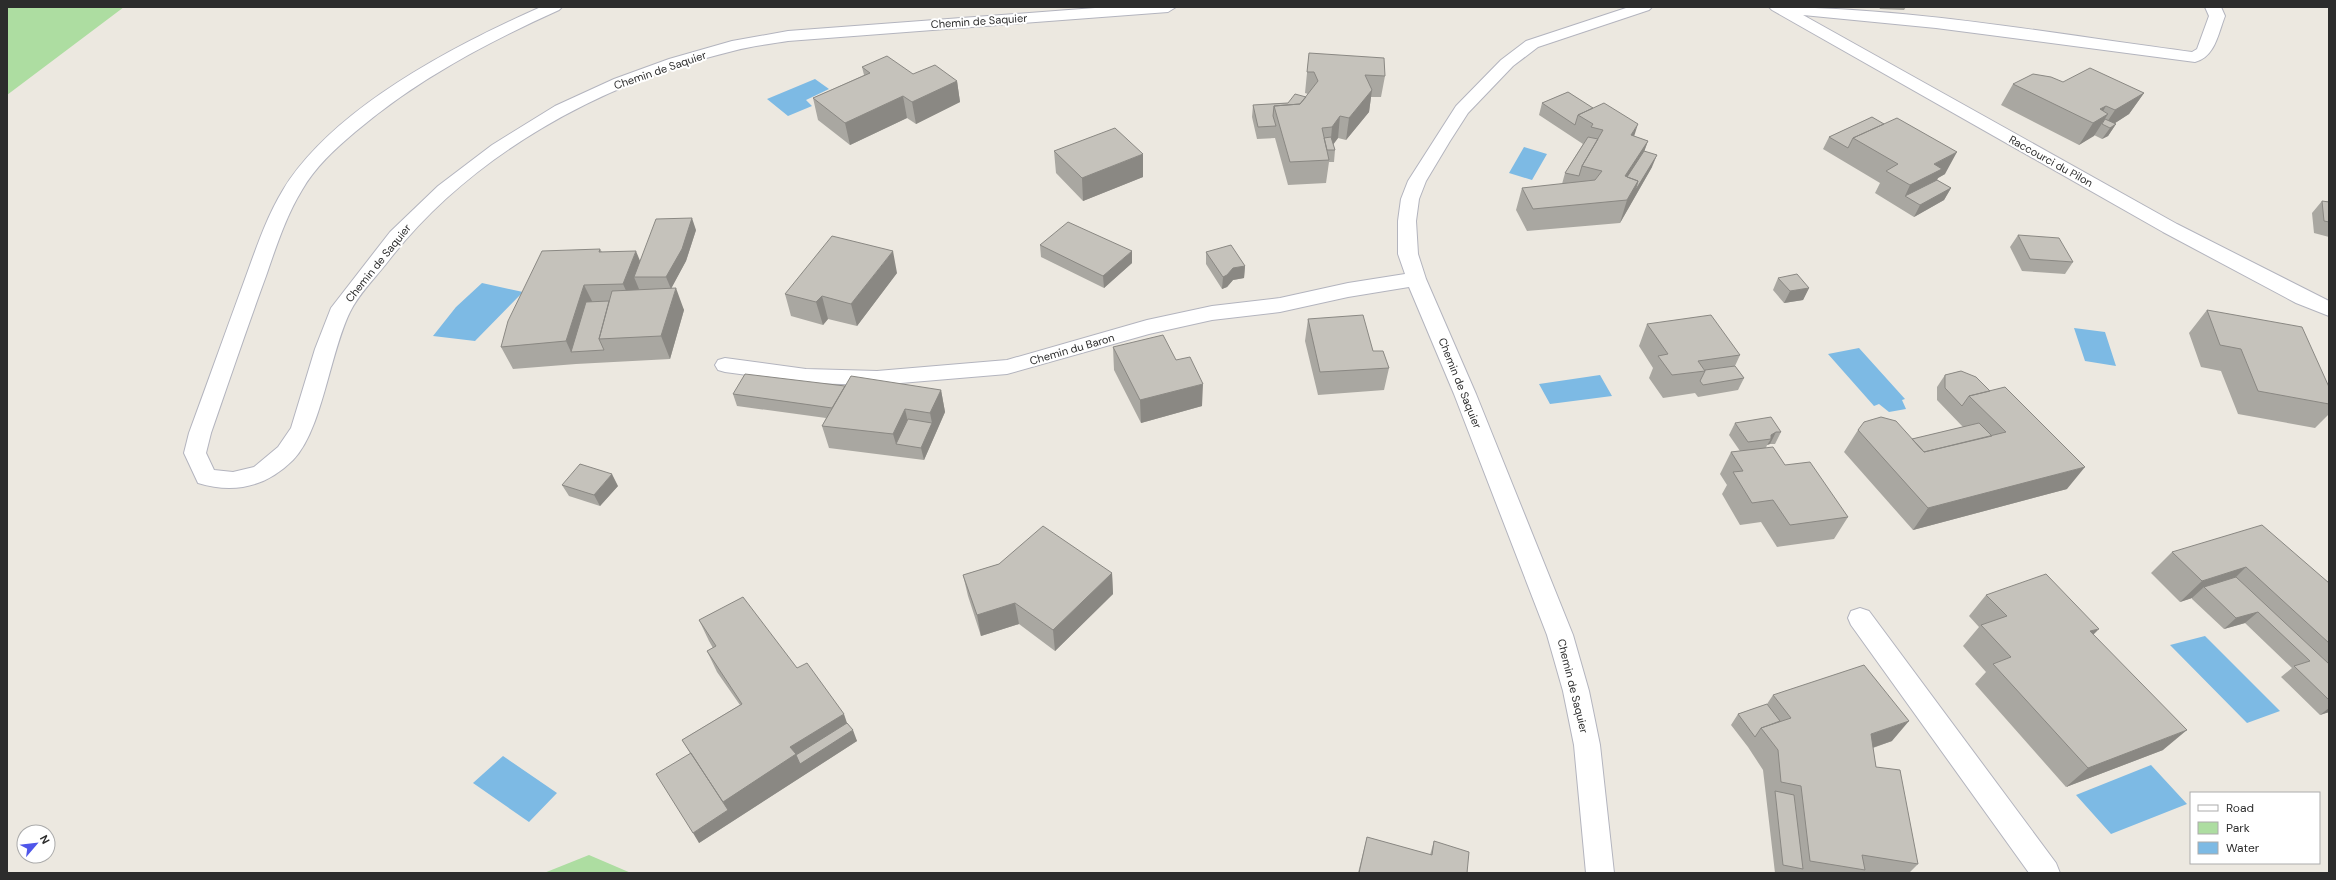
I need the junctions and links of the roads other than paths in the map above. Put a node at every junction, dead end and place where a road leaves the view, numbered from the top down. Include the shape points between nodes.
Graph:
1 (554, 7) edge
2 (1168, 7) edge
3 (1644, 7) edge
4 (2213, 7) edge
5 (1778, 8) edge
6 (1416, 279) junction
7 (2329, 309) edge
8 (725, 365) dead end
9 (1860, 618) dead end
10 (1600, 873) edge
11 (2046, 873) edge

1 - 2 street, Chemin de Saquier via 506,27 422,74 347,130 319,156 299,180 279,216 200,433 194,454 206,477 233,481 261,473 286,453 301,430 325,349 341,308 397,236 444,190 498,149 561,110 620,82 675,62 732,46 788,36
3 - 6 street, Chemin de Saquier via 1532,44 1507,63 1462,110 1417,180 1410,199 1407,221 1408,254
4 - 5 street via 2217,16 2204,52 2195,56 1975,28
5 - 7 street, Raccourci du Pilon via 2170,228 2303,298
6 - 8 street, Chemin du Baron via 1280,305 1212,313 1147,327 1007,367 877,378 806,376
6 - 10 street, Chemin de Saquier via 1465,394 1560,635 1576,691 1587,745
9 - 11 street

